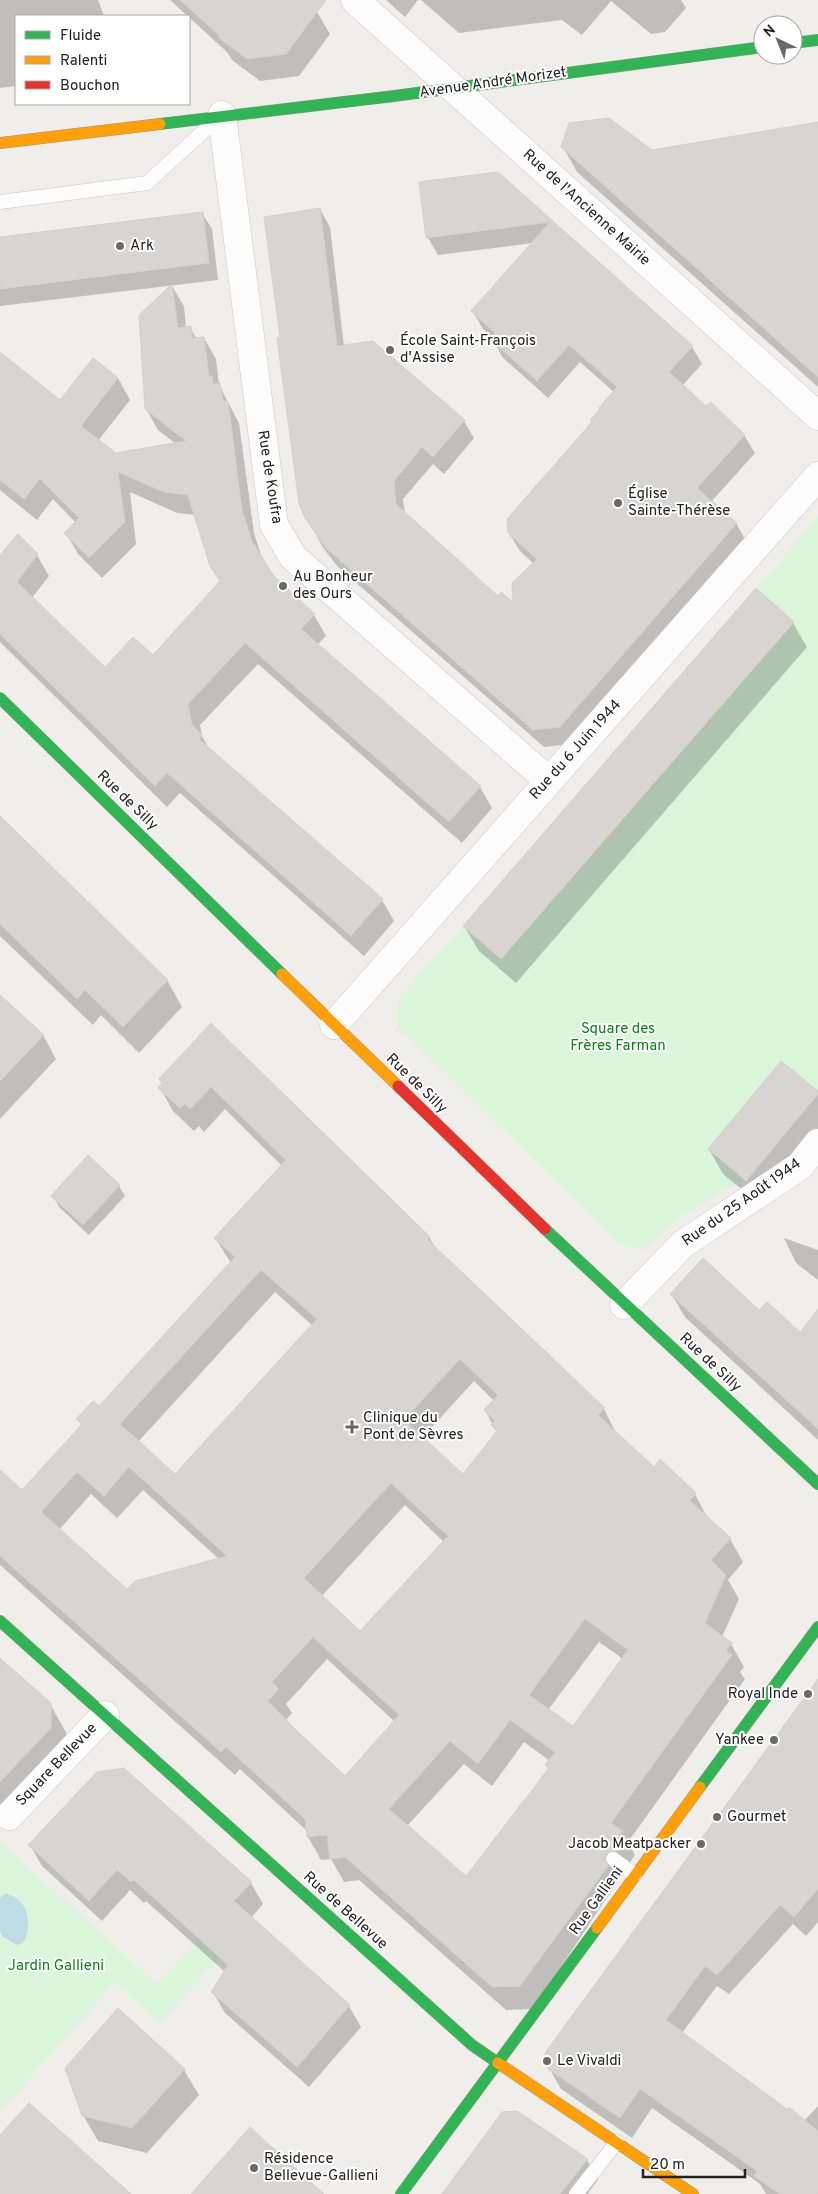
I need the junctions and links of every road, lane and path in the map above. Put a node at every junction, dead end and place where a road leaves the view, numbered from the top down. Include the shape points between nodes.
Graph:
1 (354, 0) edge
2 (818, 40) edge
3 (803, 42) edge
4 (753, 48) edge
5 (453, 88) junction
6 (222, 115) junction
7 (0, 143) edge
8 (0, 202) edge
9 (818, 416) edge
10 (818, 476) edge
11 (0, 698) edge
12 (549, 781) junction
13 (334, 1025) junction
14 (818, 1144) edge
15 (624, 1305) junction
16 (818, 1484) edge
17 (0, 1621) edge
18 (818, 1627) edge
19 (105, 1715) junction
20 (9, 1816) dead end
21 (614, 1858) dead end
22 (635, 1875) junction
23 (498, 2062) junction
24 (618, 2142) junction
25 (401, 2194) edge
26 (576, 2194) edge
27 (693, 2194) edge

1 - 5 street, Rue de l'Ancienne Mairie
2 - 3 main road
4 - 5 main road, Avenue André Morizet
5 - 6 main road, Avenue André Morizet
5 - 9 street, Rue de l'Ancienne Mairie
6 - 7 main road, Avenue André Morizet
6 - 8 lane via 147,183
6 - 12 street, Rue de Koufra via 274,525 293,557
10 - 12 street, Rue du 6 Juin 1944
11 - 13 main road, Rue de Silly
12 - 13 street, Rue du 6 Juin 1944
13 - 15 main road, Rue de Silly
14 - 15 street, Rue du 25 Août 1944 via 800,1166 682,1244
15 - 16 main road, Rue de Silly
17 - 19 main road, Rue de Bellevue
18 - 22 main road, Rue Gallieni
19 - 20 street, Square Bellevue
19 - 23 main road, Rue de Bellevue via 472,2045
21 - 22 lane
22 - 23 main road, Rue Gallieni
23 - 24 main road, Rue de Bellevue
23 - 25 main road, Rue Gallieni
24 - 26 lane
24 - 27 main road, Rue de Bellevue

